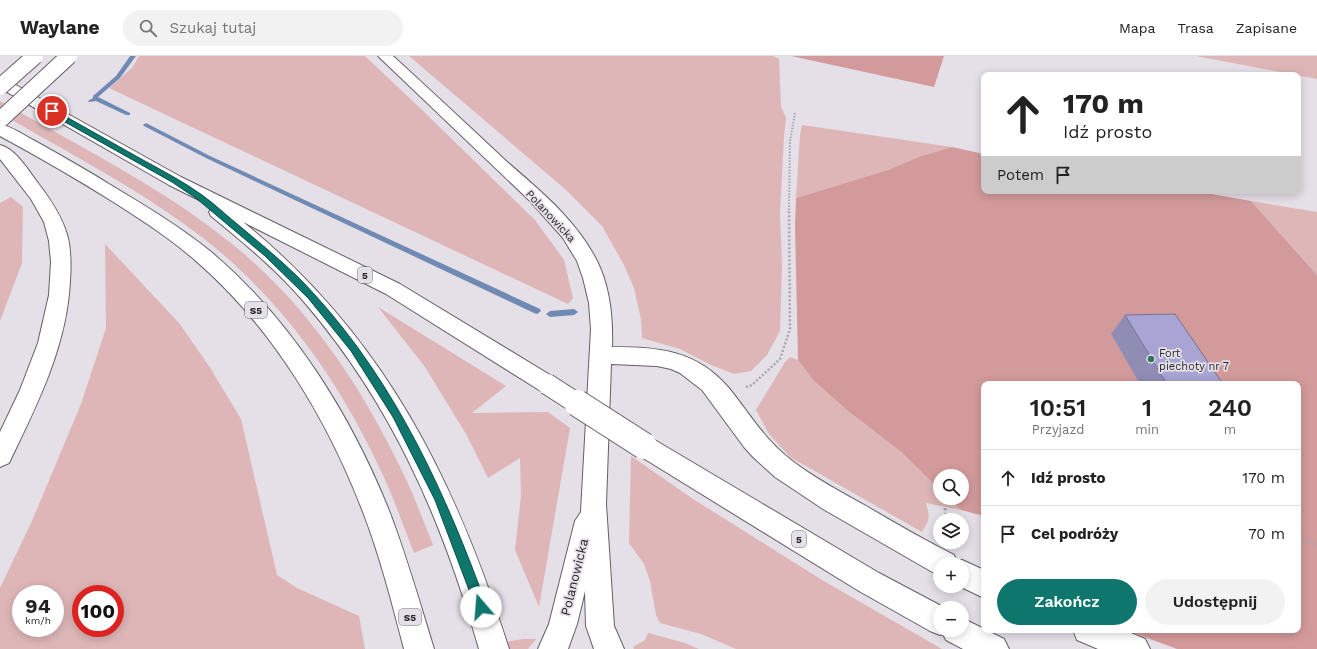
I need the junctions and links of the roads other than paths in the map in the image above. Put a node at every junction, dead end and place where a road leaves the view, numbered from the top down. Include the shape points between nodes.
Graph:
1 (35, 56) edge
2 (69, 56) edge
3 (385, 56) edge
4 (0, 82) edge
5 (0, 87) edge
6 (0, 120) edge
7 (0, 129) edge
8 (0, 150) edge
9 (175, 181) junction
10 (602, 355) junction
11 (0, 456) edge
12 (593, 504) junction
13 (933, 558) edge
14 (969, 577) edge
15 (981, 583) edge
16 (933, 617) edge
17 (1095, 633) edge
18 (969, 636) edge
19 (419, 649) edge
20 (494, 649) edge
21 (553, 649) edge
22 (609, 649) edge
23 (994, 649) edge
24 (1135, 649) edge

1 - 5 main road, bridge
2 - 6 main road, bridge
3 - 10 main road, Polanowicka via 568,231 587,261 596,284 600,304
4 - 9 main road
7 - 19 main road, S5 via 38,149 155,221 202,256 245,297 286,346 329,411 376,512
8 - 11 main road via 38,195 52,219 59,239 61,260 59,296 46,352 28,400
9 - 16 main road, 5, bridge via 393,288 644,446 869,582
9 - 20 main road via 200,197 273,259 311,296 354,348 376,380 416,450 440,499 464,558
10 - 12 main road, Polanowicka
10 - 13 main road via 657,357 688,367 716,389 762,450 811,489
12 - 21 main road, Polanowicka via 563,624
12 - 22 main road, Polanowicka via 600,626
14 - 15 main road
17 - 24 main road
18 - 23 main road

